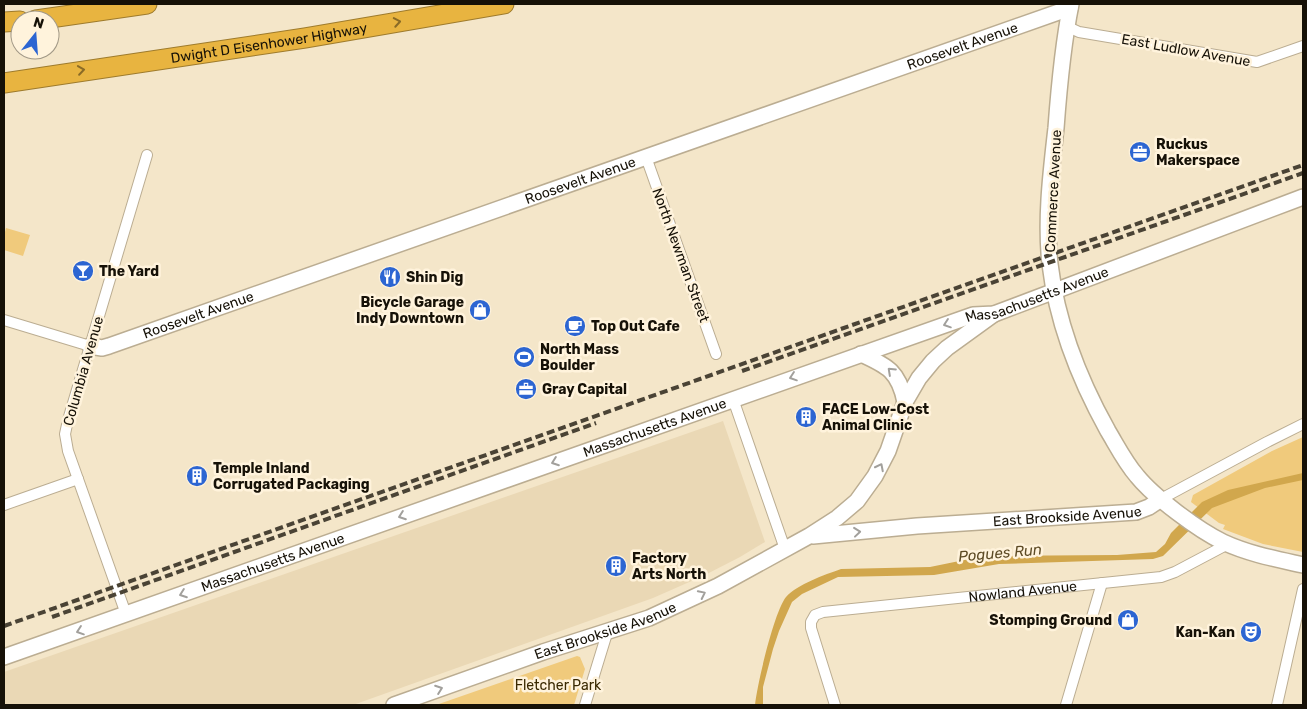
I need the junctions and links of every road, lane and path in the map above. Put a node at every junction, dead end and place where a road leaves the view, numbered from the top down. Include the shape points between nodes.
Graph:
1 (147, 4) edge
2 (504, 4) edge
3 (1071, 6) edge
4 (60, 17) edge
5 (1068, 28) junction
6 (1303, 46) edge
7 (4, 81) edge
8 (147, 155) dead end
9 (646, 157) junction
10 (1303, 197) edge
11 (1055, 292) junction
12 (994, 314) junction
13 (4, 320) edge
14 (90, 346) junction
15 (716, 354) dead end
16 (861, 354) junction
17 (733, 399) junction
18 (905, 402) junction
19 (1303, 424) edge
20 (78, 479) junction
21 (1161, 500) junction
22 (4, 505) edge
23 (809, 536) junction
24 (1228, 544) junction
25 (785, 549) junction
26 (1303, 565) edge
27 (1102, 583) junction
28 (1303, 589) edge
29 (1301, 611) edge
30 (126, 614) junction
31 (608, 630) junction
32 (4, 657) edge
33 (394, 705) edge
34 (585, 705) edge
35 (835, 705) edge
36 (1066, 705) edge
37 (1278, 705) edge

1 - 4 highway
7 -> 2 highway, Dwight D Eisenhower Highway via 305,38
3 - 5 street, Commerce Avenue
3 - 9 street, Roosevelt Avenue
5 - 6 street, East Ludlow Avenue via 1257,62
5 - 11 street, Commerce Avenue via 1051,186 1049,239
8 - 14 street, Columbia Avenue
9 - 14 street, Roosevelt Avenue via 110,346
9 - 15 street, North Newman Street
10 - 11 street, Massachusetts Avenue
11 - 12 street, Massachusetts Avenue
11 - 21 street, Commerce Avenue via 1071,354 1096,409 1132,470
12 -> 16 street, Massachusetts Avenue via 973,315
12 - 18 street, East Brookside Avenue via 933,361
13 - 14 street
14 - 20 street, Columbia Avenue via 66,428 67,446
16 -> 17 street, Massachusetts Avenue
18 -> 16 street via 903,389 893,372
17 - 25 street
17 -> 30 street, Massachusetts Avenue
23 -> 18 street, East Brookside Avenue via 837,518 867,489 888,451
19 - 21 street, East Brookside Avenue
20 - 22 street
20 - 30 street, Columbia Avenue
23 -> 21 street, East Brookside Avenue via 1136,512
21 - 24 street
23 - 25 street, East Brookside Avenue
24 - 26 street
24 - 27 street, Nowland Avenue via 1175,572
31 -> 25 street, East Brookside Avenue via 649,618 718,586
27 - 35 street, Nowland Avenue via 815,615 811,628
27 - 36 street
28 - 29 street
29 - 37 street
30 -> 32 street, Massachusetts Avenue
33 -> 31 street, East Brookside Avenue
31 - 34 street

